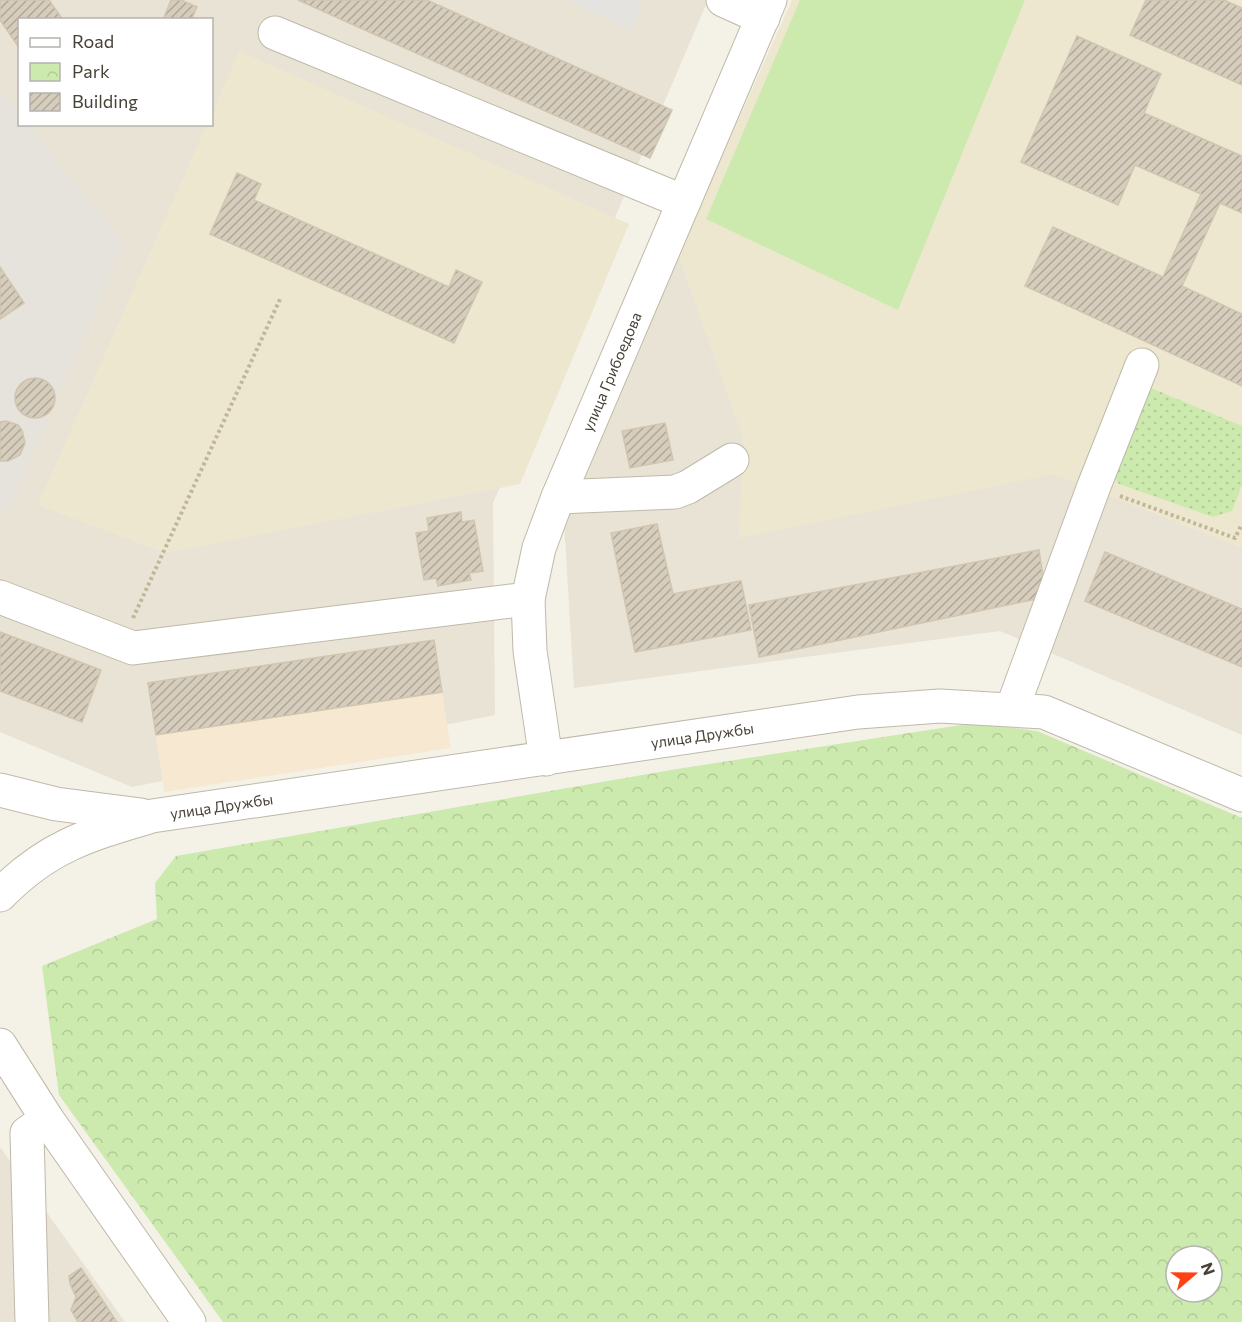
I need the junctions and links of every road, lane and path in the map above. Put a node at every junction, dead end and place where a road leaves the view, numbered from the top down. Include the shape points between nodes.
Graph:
1 (723, 0) edge
2 (766, 9) edge
3 (275, 33) dead end
4 (684, 202) junction
5 (281, 297) dead end
6 (1142, 365) dead end
7 (732, 460) dead end
8 (1094, 486) junction
9 (558, 497) junction
10 (1242, 524) edge
11 (0, 597) edge
12 (528, 599) junction
13 (121, 644) junction
14 (1012, 709) junction
15 (546, 759) junction
16 (0, 790) edge
17 (1242, 795) edge
18 (152, 816) junction
19 (0, 895) edge
20 (0, 1045) edge
21 (37, 1126) junction
22 (0, 1151) edge
23 (32, 1322) edge
24 (189, 1322) edge

1 - 2 street
2 - 4 street, улица Грибоедова
3 - 4 street
4 - 9 street, улица Грибоедова
5 - 13 path
6 - 8 street
7 - 9 street via 675,492
8 - 10 path via 1235,538
8 - 14 street
9 - 12 street, улица Грибоедова via 539,548
11 - 13 street
12 - 13 street via 134,648
12 - 15 street, улица Грибоедова via 530,651
14 - 15 street, улица Дружбы via 940,706 858,712
14 - 17 street, улица Дружбы via 1044,712
15 - 18 street, улица Дружбы
16 - 18 street via 56,804
18 - 19 street via 65,846 37,861
20 - 21 street
21 - 22 street
21 - 23 street
21 - 24 street

